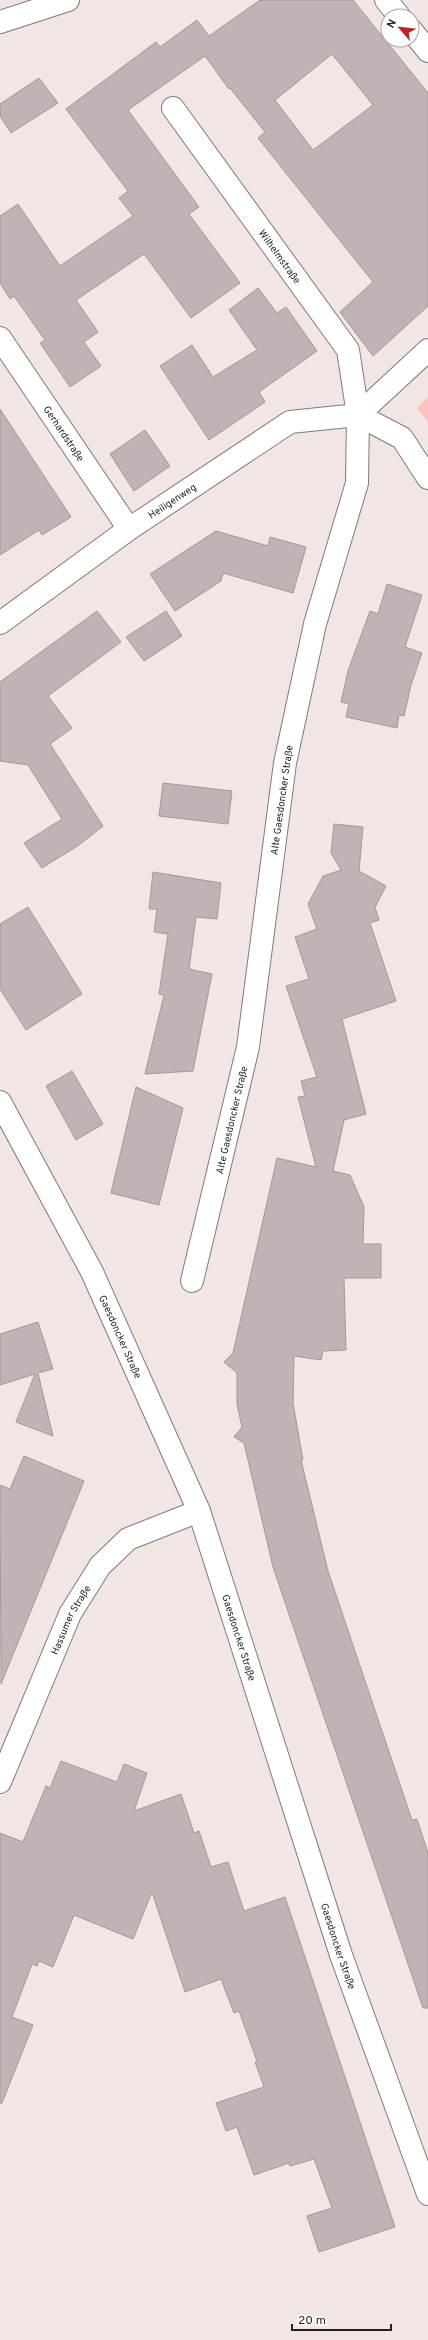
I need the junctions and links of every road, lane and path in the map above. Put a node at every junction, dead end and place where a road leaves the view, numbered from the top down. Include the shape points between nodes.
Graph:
1 (68, 0) edge
2 (386, 0) edge
3 (392, 8) edge
4 (0, 22) edge
5 (420, 42) edge
6 (428, 51) edge
7 (173, 108) dead end
8 (0, 338) edge
9 (428, 350) edge
10 (358, 415) junction
11 (428, 478) edge
12 (129, 529) junction
13 (0, 623) edge
14 (0, 1102) edge
15 (192, 1281) dead end
16 (198, 1511) junction
17 (0, 1782) edge
18 (428, 2194) edge

1 - 4 street
2 - 3 street
5 - 6 street
7 - 10 street, Wilhelmstraße via 348,350
8 - 12 street, Gerhardstraße
9 - 10 street
10 - 11 street via 402,438
10 - 12 street, Heiligenweg via 290,422
10 - 15 street, Alte Gaesdoncker Straße via 357,484 315,624 285,763 248,1047
12 - 13 street, Heiligenweg
14 - 16 street, Gaesdoncker Straße via 92,1272
16 - 17 street, Hassumer Straße via 128,1539 100,1566 70,1614
16 - 18 street, Gaesdoncker Straße via 341,1955

